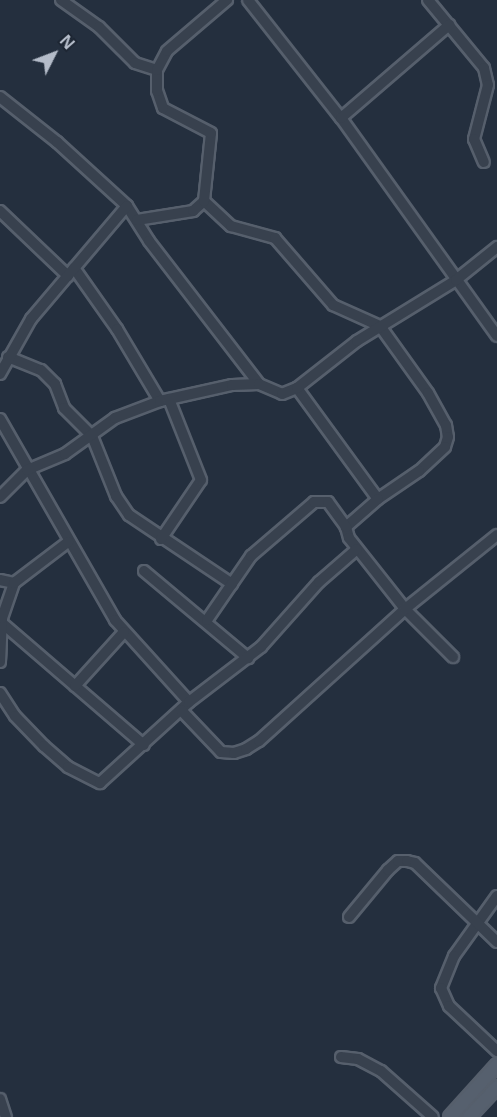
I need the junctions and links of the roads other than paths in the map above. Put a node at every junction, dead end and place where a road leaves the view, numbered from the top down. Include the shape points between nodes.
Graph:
1 (61, 0) edge
2 (227, 0) edge
3 (250, 1) edge
4 (431, 1) edge
5 (449, 25) junction
6 (157, 70) junction
7 (0, 97) edge
8 (341, 118) junction
9 (484, 162) dead end
10 (204, 201) junction
11 (127, 206) junction
12 (0, 211) edge
13 (137, 220) junction
14 (497, 247) edge
15 (71, 272) junction
16 (456, 280) junction
17 (380, 326) junction
18 (497, 336) edge
19 (8, 357) junction
20 (0, 374) edge
21 (259, 384) junction
22 (297, 388) junction
23 (164, 400) junction
24 (0, 419) edge
25 (92, 436) junction
26 (27, 470) junction
27 (0, 497) edge
28 (378, 499) junction
29 (346, 527) junction
30 (161, 539) junction
31 (495, 541) edge
32 (68, 542) junction
33 (357, 549) junction
34 (144, 571) dead end
35 (0, 580) edge
36 (14, 583) junction
37 (232, 584) junction
38 (405, 609) junction
39 (207, 620) junction
40 (2, 623) junction
41 (124, 632) junction
42 (453, 657) dead end
43 (248, 658) junction
44 (0, 662) edge
45 (75, 686) junction
46 (0, 693) edge
47 (185, 706) junction
48 (144, 746) junction
49 (497, 896) edge
50 (349, 917) dead end
51 (477, 923) junction
52 (497, 942) edge
53 (497, 1051) edge
54 (341, 1057) dead end
55 (497, 1065) edge
56 (497, 1087) edge
57 (0, 1103) edge
58 (6, 1117) edge
59 (433, 1117) edge
60 (450, 1117) edge
61 (469, 1117) edge

1 - 6 street via 99,27 135,63
2 - 6 street via 167,51
3 - 8 street
4 - 5 street
5 - 8 street
5 - 9 street via 484,68 488,85 474,139
6 - 10 street via 156,91 163,108 211,134
7 - 11 street
8 - 16 street
10 - 13 street via 193,211
10 - 17 street via 231,226 275,238 333,305
11 - 13 street
11 - 15 street
12 - 15 street
13 - 21 street via 155,250
14 - 16 street
15 - 19 street via 31,320
15 - 23 street via 117,329
16 - 17 street
16 - 18 street
17 - 22 street
17 - 28 street via 428,393 448,437 434,458
19 - 20 street
19 - 25 street via 41,370 55,384 64,408
21 - 22 street via 282,394
21 - 23 street via 232,385
22 - 28 street
23 - 25 street via 115,418
23 - 30 street via 201,480
24 - 26 street
25 - 26 street via 65,454
25 - 30 street via 116,496 129,515
26 - 27 street
26 - 32 street
28 - 29 street
29 - 33 street
29 - 37 street via 328,502 314,502 263,543
30 - 37 street
31 - 38 street
32 - 36 street
32 - 41 street
33 - 38 street
33 - 43 street via 319,582
34 - 39 street
35 - 36 street
36 - 40 street
37 - 39 street
38 - 42 street
38 - 47 street via 246,749 221,752
39 - 43 street
40 - 44 street
40 - 45 street
41 - 45 street
41 - 47 street
43 - 47 street
45 - 48 street
46 - 48 street via 44,746 93,783 108,779
47 - 48 street
49 - 51 street
50 - 51 street via 388,870 398,861 407,861 415,863
51 - 52 street
51 - 53 street via 454,956 441,988 449,1006
54 - 59 street via 358,1059 381,1071
55 - 60 main road
56 - 61 main road
57 - 58 street

